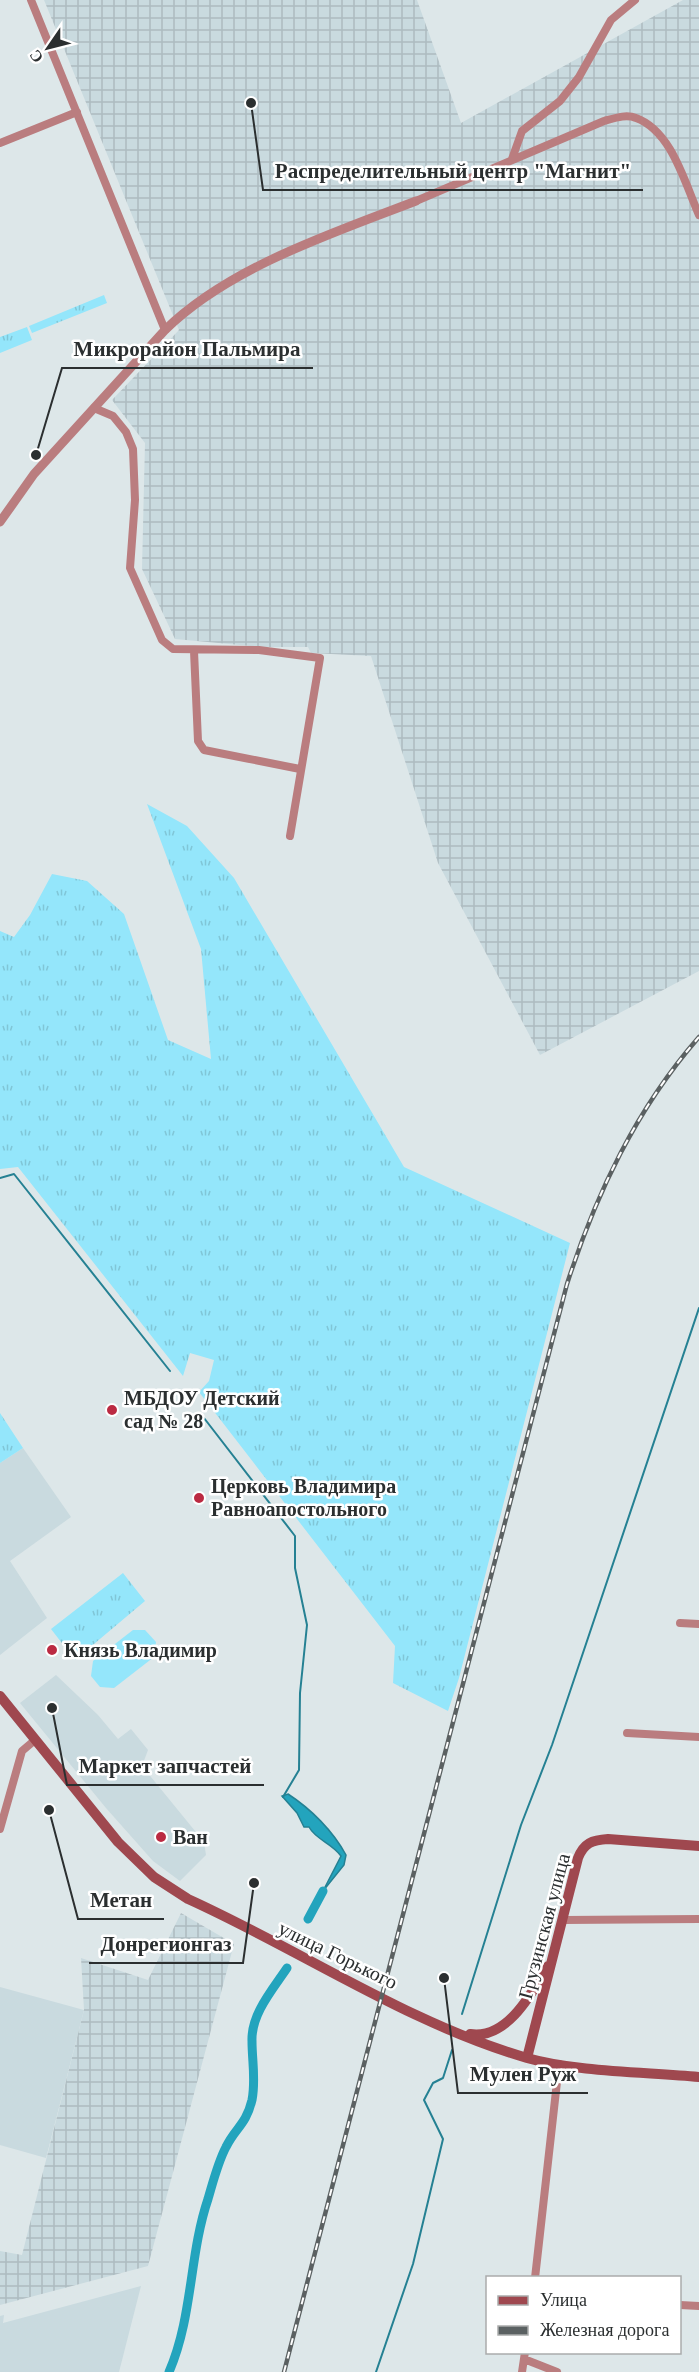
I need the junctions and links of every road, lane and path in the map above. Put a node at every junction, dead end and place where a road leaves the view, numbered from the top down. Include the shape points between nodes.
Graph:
1 (31, 0) edge
2 (636, 0) edge
3 (77, 112) junction
4 (0, 143) edge
5 (512, 159) junction
6 (416, 201) joint
7 (699, 215) edge
8 (165, 330) junction
9 (94, 408) junction
10 (0, 522) edge
11 (194, 651) junction
12 (300, 769) junction
13 (290, 836) dead end
14 (680, 1623) dead end
15 (699, 1624) edge
16 (0, 1696) edge
17 (627, 1732) dead end
18 (699, 1737) edge
19 (35, 1740) junction
20 (0, 1829) edge
21 (699, 1846) edge
22 (699, 1919) edge
23 (564, 1920) junction
24 (557, 1947) junction
25 (458, 2031) junction
26 (527, 2058) junction
27 (559, 2064) junction
28 (699, 2077) edge
29 (535, 2276) edge
30 (681, 2305) edge
31 (699, 2306) edge
32 (525, 2356) edge
33 (522, 2372) edge
34 (557, 2372) edge

1 - 3 street
2 - 5 street via 611,20 579,77 560,101 522,131
3 - 4 street
3 - 8 street
5 - 6 street
5 - 7 street via 604,121 635,117 658,133
6 - 8 street via 287,251 201,301
8 - 9 street
9 - 10 street via 34,474
9 - 11 street via 113,416 133,449 135,500 130,568 138,591 162,640 174,649
11 - 12 street via 198,741 204,750
11 - 12 street via 259,650 321,658
12 - 13 street
14 - 15 street
16 - 19 main road, улица Горького
17 - 18 street
19 - 20 street via 22,1751
19 - 25 main road, улица Горького via 118,1842 154,1877 188,1899
21 - 23 main road, Грузинская улица via 608,1839 590,1842 578,1858
22 - 23 street
23 - 24 main road, Грузинская улица
24 - 25 main road via 526,2000 501,2026 485,2034
24 - 26 main road, Грузинская улица
25 - 26 main road, улица Горького
26 - 27 main road, улица Горького
27 - 28 main road, улица Горького
27 - 29 street
30 - 31 street
32 - 33 street
32 - 34 street

